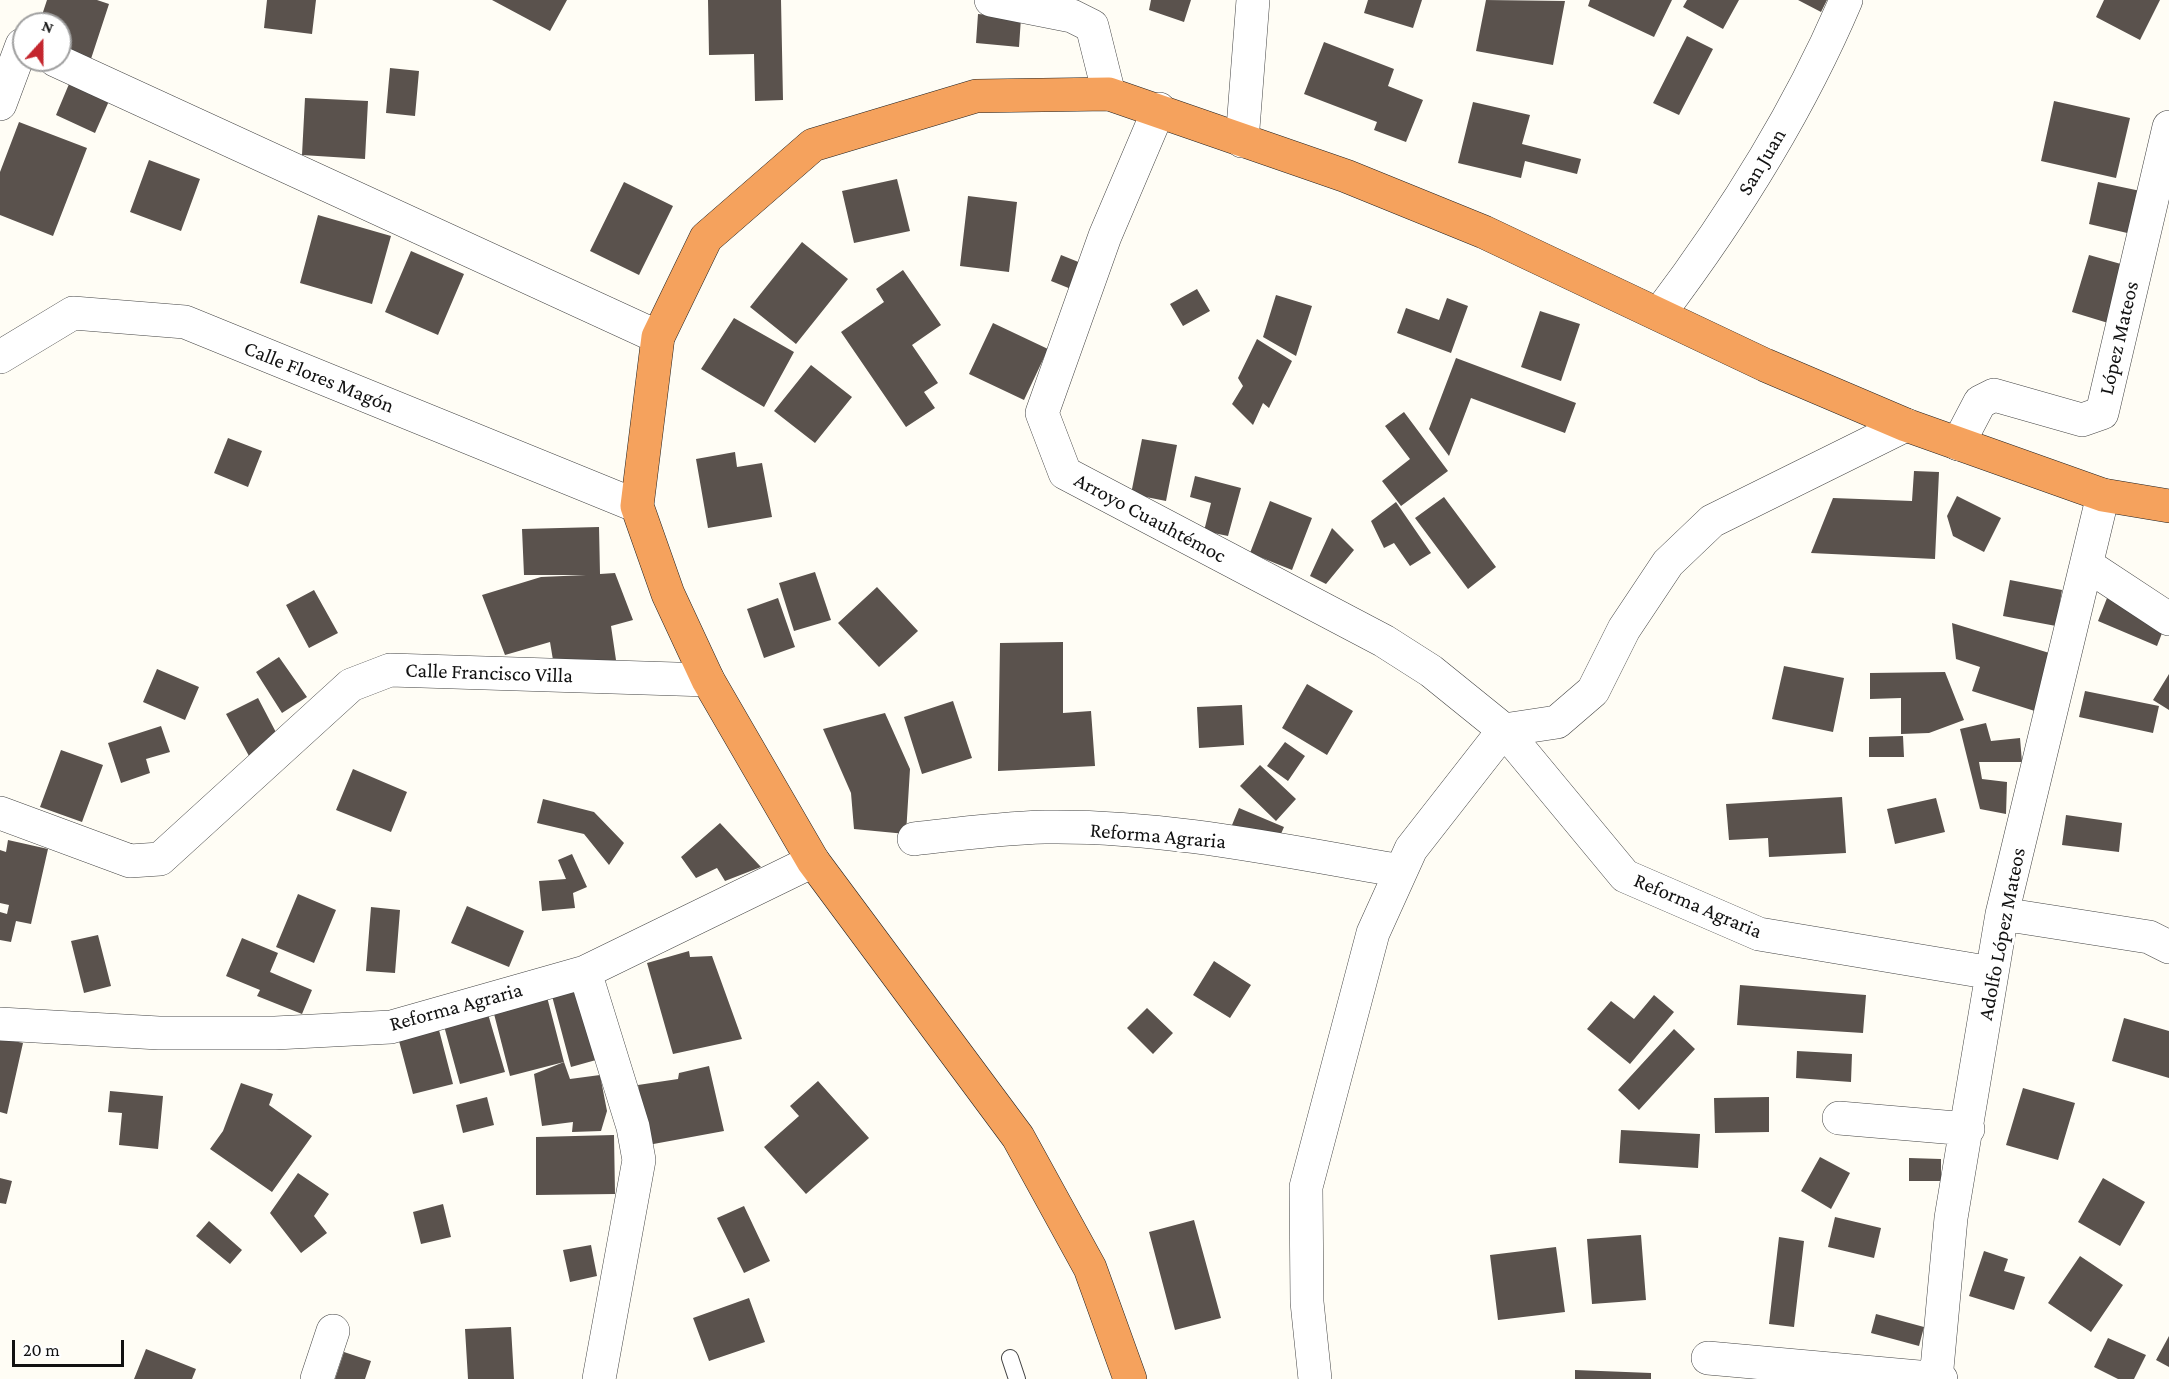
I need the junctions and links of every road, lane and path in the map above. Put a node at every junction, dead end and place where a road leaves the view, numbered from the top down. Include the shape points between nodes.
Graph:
1 (991, 0) edge
2 (1253, 0) edge
3 (1846, 0) edge
4 (12, 54) edge
5 (72, 68) edge
6 (1109, 94) junction
7 (0, 104) edge
8 (1159, 109) junction
9 (2169, 127) edge
10 (1242, 141) junction
11 (1659, 314) junction
12 (658, 337) junction
13 (0, 357) edge
14 (1906, 425) junction
15 (1958, 444) junction
16 (2103, 495) junction
17 (637, 506) junction
18 (2169, 506) edge
19 (2087, 565) junction
20 (2169, 619) edge
21 (708, 680) junction
22 (1504, 730) junction
23 (0, 813) edge
24 (914, 838) dead end
25 (813, 861) junction
26 (1401, 871) junction
27 (2002, 914) junction
28 (2169, 946) edge
29 (585, 972) junction
30 (1992, 973) junction
31 (0, 1024) edge
32 (1839, 1118) dead end
33 (1968, 1129) junction
34 (333, 1331) dead end
35 (1010, 1358) dead end
36 (1708, 1358) dead end
37 (317, 1379) edge
38 (599, 1379) edge
39 (1017, 1379) edge
40 (1130, 1379) edge
41 (1315, 1379) edge
42 (1936, 1379) edge
43 (1941, 1379) edge

1 - 6 street via 1072,16 1092,26
2 - 10 street
3 - 11 street, San Juan via 1798,102 1748,188
4 - 7 street
5 - 12 street
6 - 8 highway
6 - 12 highway via 976,96 813,145 706,238
8 - 10 highway
8 - 22 street, Arroyo Cuauhtémoc via 1105,236 1042,413 1065,472 1384,641 1431,671
9 - 15 street, López Mateos via 2102,413 2082,420 1994,395 1980,402
10 - 11 highway via 1346,176 1484,232
11 - 14 highway via 1765,365
12 - 17 highway
13 - 17 street, Calle Flores Magón via 73,313 185,322
14 - 15 highway
14 - 22 street via 1712,521 1668,563 1624,629 1593,691 1557,722
15 - 16 highway
16 - 18 highway
16 - 19 street, Adolfo López Mateos
17 - 21 highway via 668,594
19 - 20 street
19 - 27 street, Adolfo López Mateos
21 - 23 street, Calle Francisco Villa via 390,670 351,685 160,860 130,861
21 - 25 highway
22 - 26 street via 1411,849
22 - 30 street, Reforma Agraria via 1625,876 1759,934
24 - 26 street, Reforma Agraria via 1045,827 1110,829 1233,842
25 - 29 street, Reforma Agraria
25 - 40 highway via 1018,1137 1090,1268
26 - 41 street via 1373,933 1306,1187 1308,1302
27 - 28 street via 2149,937
27 - 30 street, Adolfo López Mateos
29 - 31 street, Reforma Agraria via 391,1027 159,1033
29 - 38 street via 633,1127 639,1160
30 - 33 street, Adolfo López Mateos
32 - 33 street
33 - 42 street, Adolfo López Mateos via 1952,1218
34 - 37 street
35 - 39 lane
36 - 42 street
42 - 43 street

